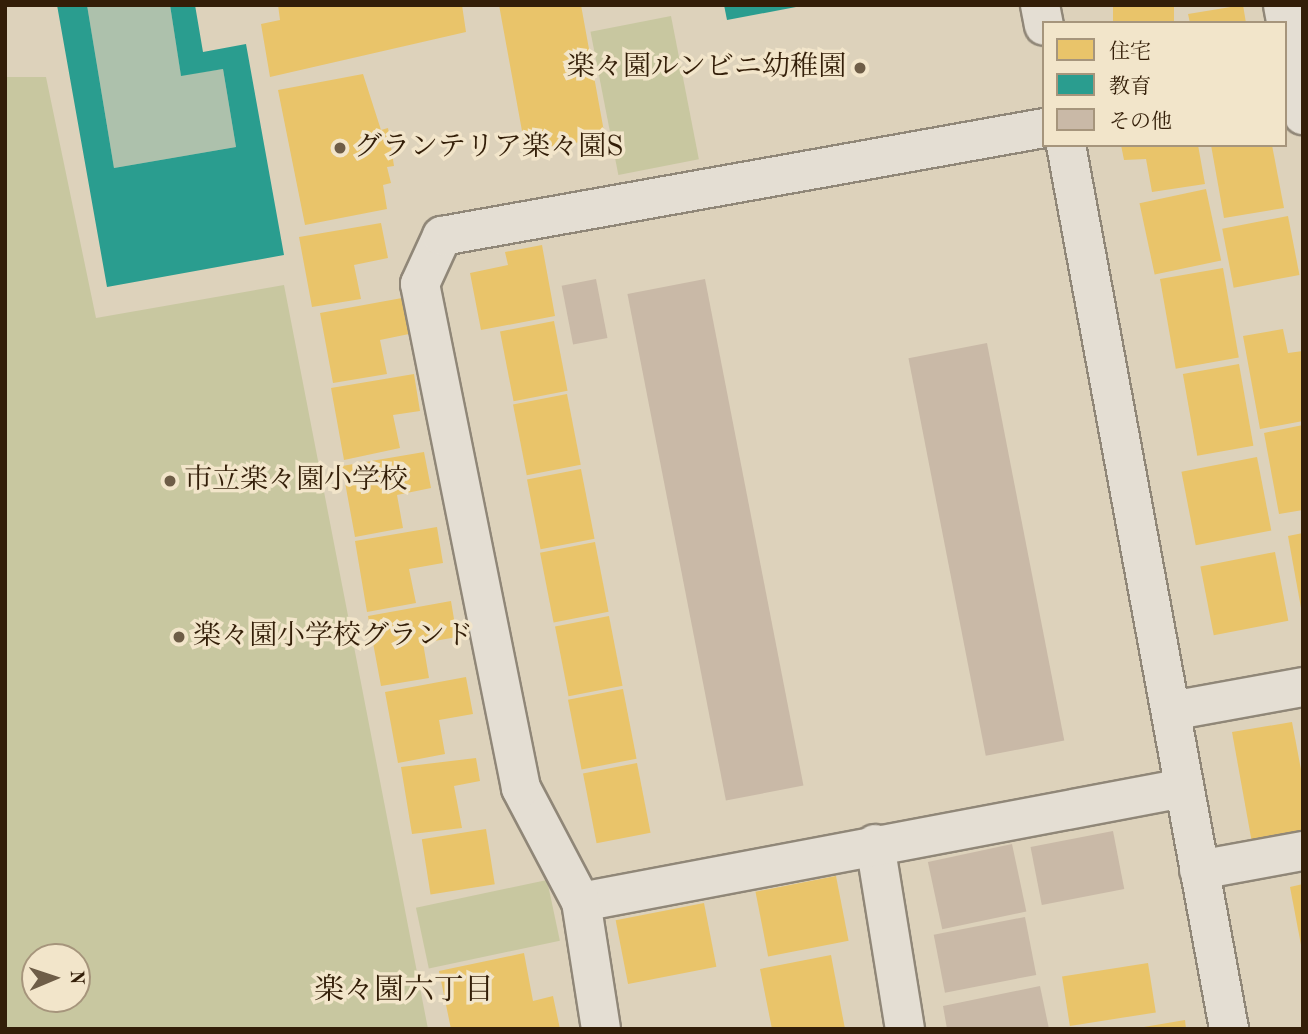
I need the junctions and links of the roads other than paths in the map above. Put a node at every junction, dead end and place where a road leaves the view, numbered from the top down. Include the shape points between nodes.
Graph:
1 (1287, 27) edge
2 (1303, 115) edge
3 (1042, 128) edge
4 (1066, 147) edge
5 (1303, 687) edge
6 (1171, 711) junction
7 (1184, 788) junction
8 (875, 844) junction
9 (1303, 851) edge
10 (1199, 870) junction
11 (580, 902) junction
12 (601, 1029) edge
13 (905, 1029) edge
14 (1229, 1029) edge

1 - 2 street
3 - 11 street via 442,236 420,284 521,788
4 - 6 street
5 - 6 street
6 - 7 street
7 - 8 street
7 - 10 street
8 - 11 street
8 - 13 street
9 - 10 street
10 - 14 street
11 - 12 street

